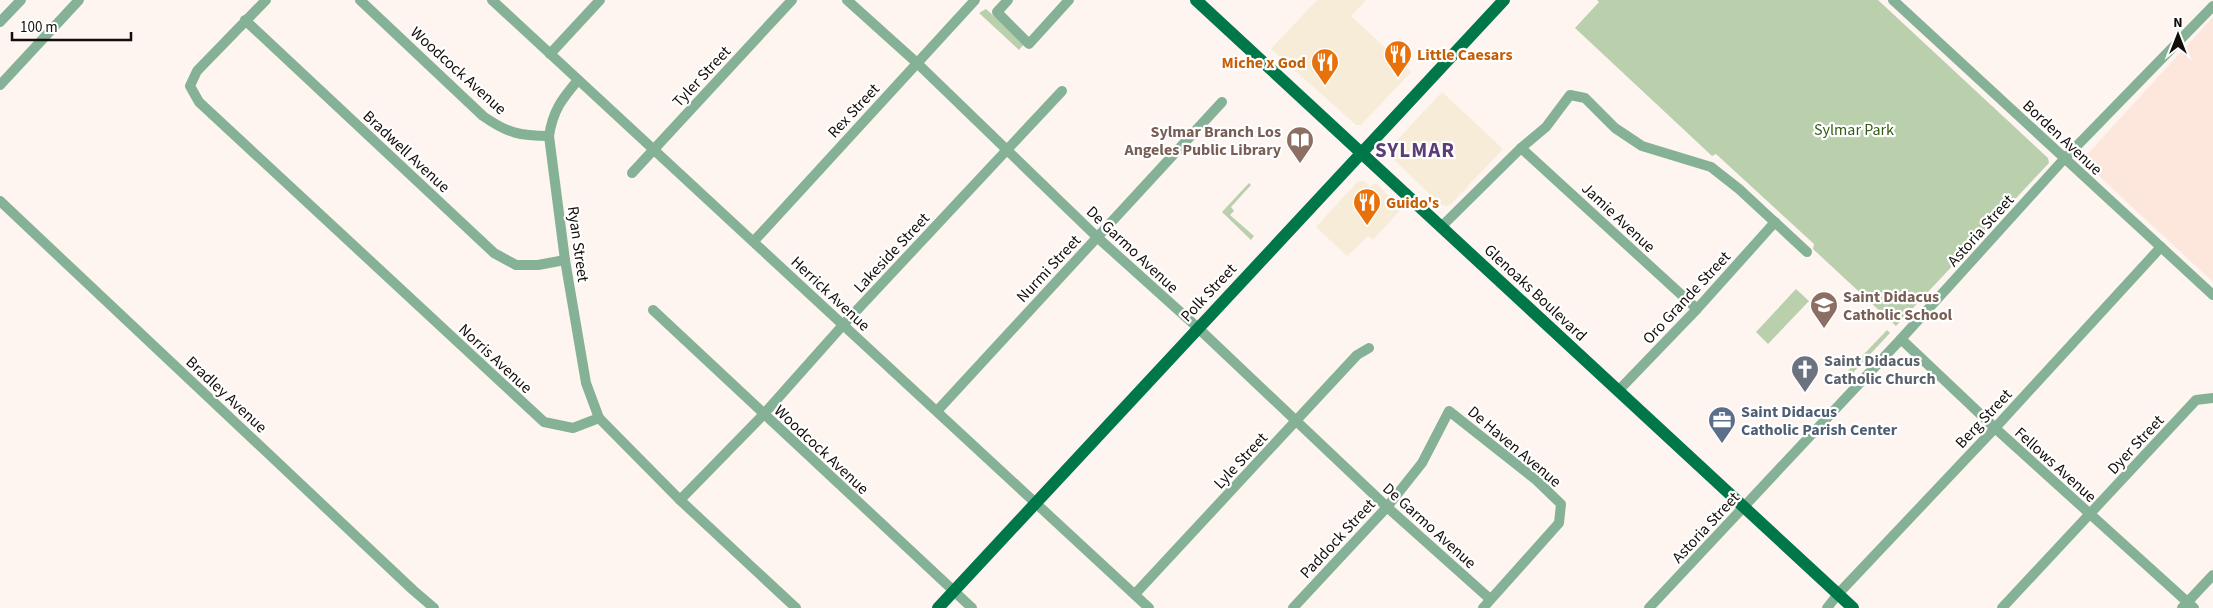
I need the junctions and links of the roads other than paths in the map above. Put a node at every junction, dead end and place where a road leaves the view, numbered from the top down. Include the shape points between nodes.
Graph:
1 (21, 0) edge
2 (79, 0) edge
3 (266, 0) edge
4 (360, 0) edge
5 (492, 0) edge
6 (600, 0) edge
7 (792, 0) edge
8 (847, 0) edge
9 (975, 0) edge
10 (1008, 0) edge
11 (1069, 0) edge
12 (1196, 0) edge
13 (1504, 0) edge
14 (1893, 0) edge
15 (2213, 6) edge
16 (245, 20) junction
17 (0, 22) edge
18 (550, 54) junction
19 (917, 63) junction
20 (578, 80) junction
21 (0, 86) edge
22 (1062, 91) dead end
23 (1222, 102) dead end
24 (549, 136) junction
25 (1522, 148) junction
26 (653, 150) junction
27 (1006, 151) junction
28 (1362, 153) junction
29 (2064, 159) junction
30 (632, 173) dead end
31 (0, 201) edge
32 (1775, 222) junction
33 (1442, 226) junction
34 (1097, 237) junction
35 (754, 241) junction
36 (2161, 247) junction
37 (1807, 252) dead end
38 (565, 260) junction
39 (2213, 295) edge
40 (1697, 309) junction
41 (653, 310) dead end
42 (844, 325) junction
43 (1197, 328) junction
44 (1901, 339) junction
45 (1369, 348) dead end
46 (1618, 391) junction
47 (2213, 398) edge
48 (937, 411) junction
49 (1449, 411) joint
50 (763, 415) junction
51 (598, 418) junction
52 (1296, 422) junction
53 (1995, 428) junction
54 (680, 500) junction
55 (1035, 504) junction
56 (1387, 507) junction
57 (1743, 508) junction
58 (2090, 515) junction
59 (2213, 575) edge
60 (954, 591) junction
61 (1135, 594) junction
62 (1838, 594) junction
63 (1490, 599) junction
64 (2188, 606) edge
65 (434, 608) edge
66 (796, 608) edge
67 (938, 608) edge
68 (972, 608) edge
69 (1149, 608) edge
70 (1293, 608) edge
71 (1483, 608) edge
72 (1649, 608) edge
73 (1826, 608) edge
74 (1853, 608) edge
75 (2002, 608) edge

1 - 17 street
2 - 21 street
3 - 16 street
4 - 24 street, Woodcock Avenue via 502,130 525,136
5 - 18 street, Herrick Avenue
6 - 18 street
7 - 26 street, Tyler Street
8 - 19 street, De Garmo Avenue
9 - 19 street, Rex Street
10 - 11 street via 997,12 1029,44
12 - 28 main road, Glenoaks Boulevard
13 - 28 main road, Polk Street
14 - 29 street, Borden Avenue
15 - 29 street, Astoria Street
16 - 38 street, Bradwell Avenue via 494,252 516,265
16 - 51 street, Norris Avenue via 197,71 190,86 199,102 544,422 573,428
18 - 20 street, Herrick Avenue
19 - 27 street, De Garmo Avenue
19 - 35 street, Rex Street
20 - 24 street, Ryan Street via 562,98 552,117
20 - 26 street, Herrick Avenue
22 - 27 street, Lakeside Street
23 - 34 street, Nurmi Street
24 - 38 street, Ryan Street
25 - 32 street via 1546,127 1570,95 1585,98 1615,128 1642,146 1711,167
25 - 33 street
25 - 40 street, Jamie Avenue
26 - 30 street, Tyler Street
26 - 35 street, Herrick Avenue
27 - 34 street, De Garmo Avenue
27 - 42 street, Lakeside Street
28 - 33 main road, Glenoaks Boulevard
28 - 43 main road, Polk Street
29 - 36 street, Borden Avenue
29 - 44 street, Astoria Street
31 - 65 street, Bradley Avenue
32 - 37 street
32 - 40 street, Oro Grande Street
33 - 46 main road, Glenoaks Boulevard
34 - 43 street, De Garmo Avenue
34 - 48 street, Nurmi Street
35 - 42 street, Herrick Avenue
36 - 39 street, Borden Avenue
36 - 53 street, Berg Street
38 - 51 street, Ryan Street via 586,383
40 - 46 street, Oro Grande Street
41 - 50 street, Woodcock Avenue
42 - 48 street, Herrick Avenue
42 - 50 street, Lakeside Street
43 - 52 street, De Garmo Avenue
43 - 55 main road, Polk Street
44 - 53 street, Fellows Avenue
44 - 57 street, Astoria Street
45 - 52 street, Lyle Street via 1357,355
46 - 57 main road, Glenoaks Boulevard
47 - 58 street, Dyer Street via 2196,400
48 - 55 street, Herrick Avenue
49 - 56 street, Paddock Street via 1422,463
49 - 63 street, De Haven Avenue via 1535,479 1561,504 1559,522
50 - 54 street, Lakeside Street
50 - 60 street, Woodcock Avenue
51 - 54 street
52 - 56 street, De Garmo Avenue
52 - 61 street, Lyle Street
53 - 58 street, Fellows Avenue
53 - 62 street, Berg Street
54 - 66 street
55 - 60 main road, Polk Street
55 - 61 street, Herrick Avenue
56 - 63 street, De Garmo Avenue
56 - 70 street, Paddock Street
57 - 62 main road, Glenoaks Boulevard
57 - 72 street, Astoria Street
58 - 64 street, Fellows Avenue
58 - 75 street, Dyer Street
59 - 64 street
60 - 67 main road, Polk Street
60 - 68 street, Woodcock Avenue
61 - 69 street, Herrick Avenue
62 - 73 street, Berg Street
62 - 74 main road, Glenoaks Boulevard
63 - 71 street

